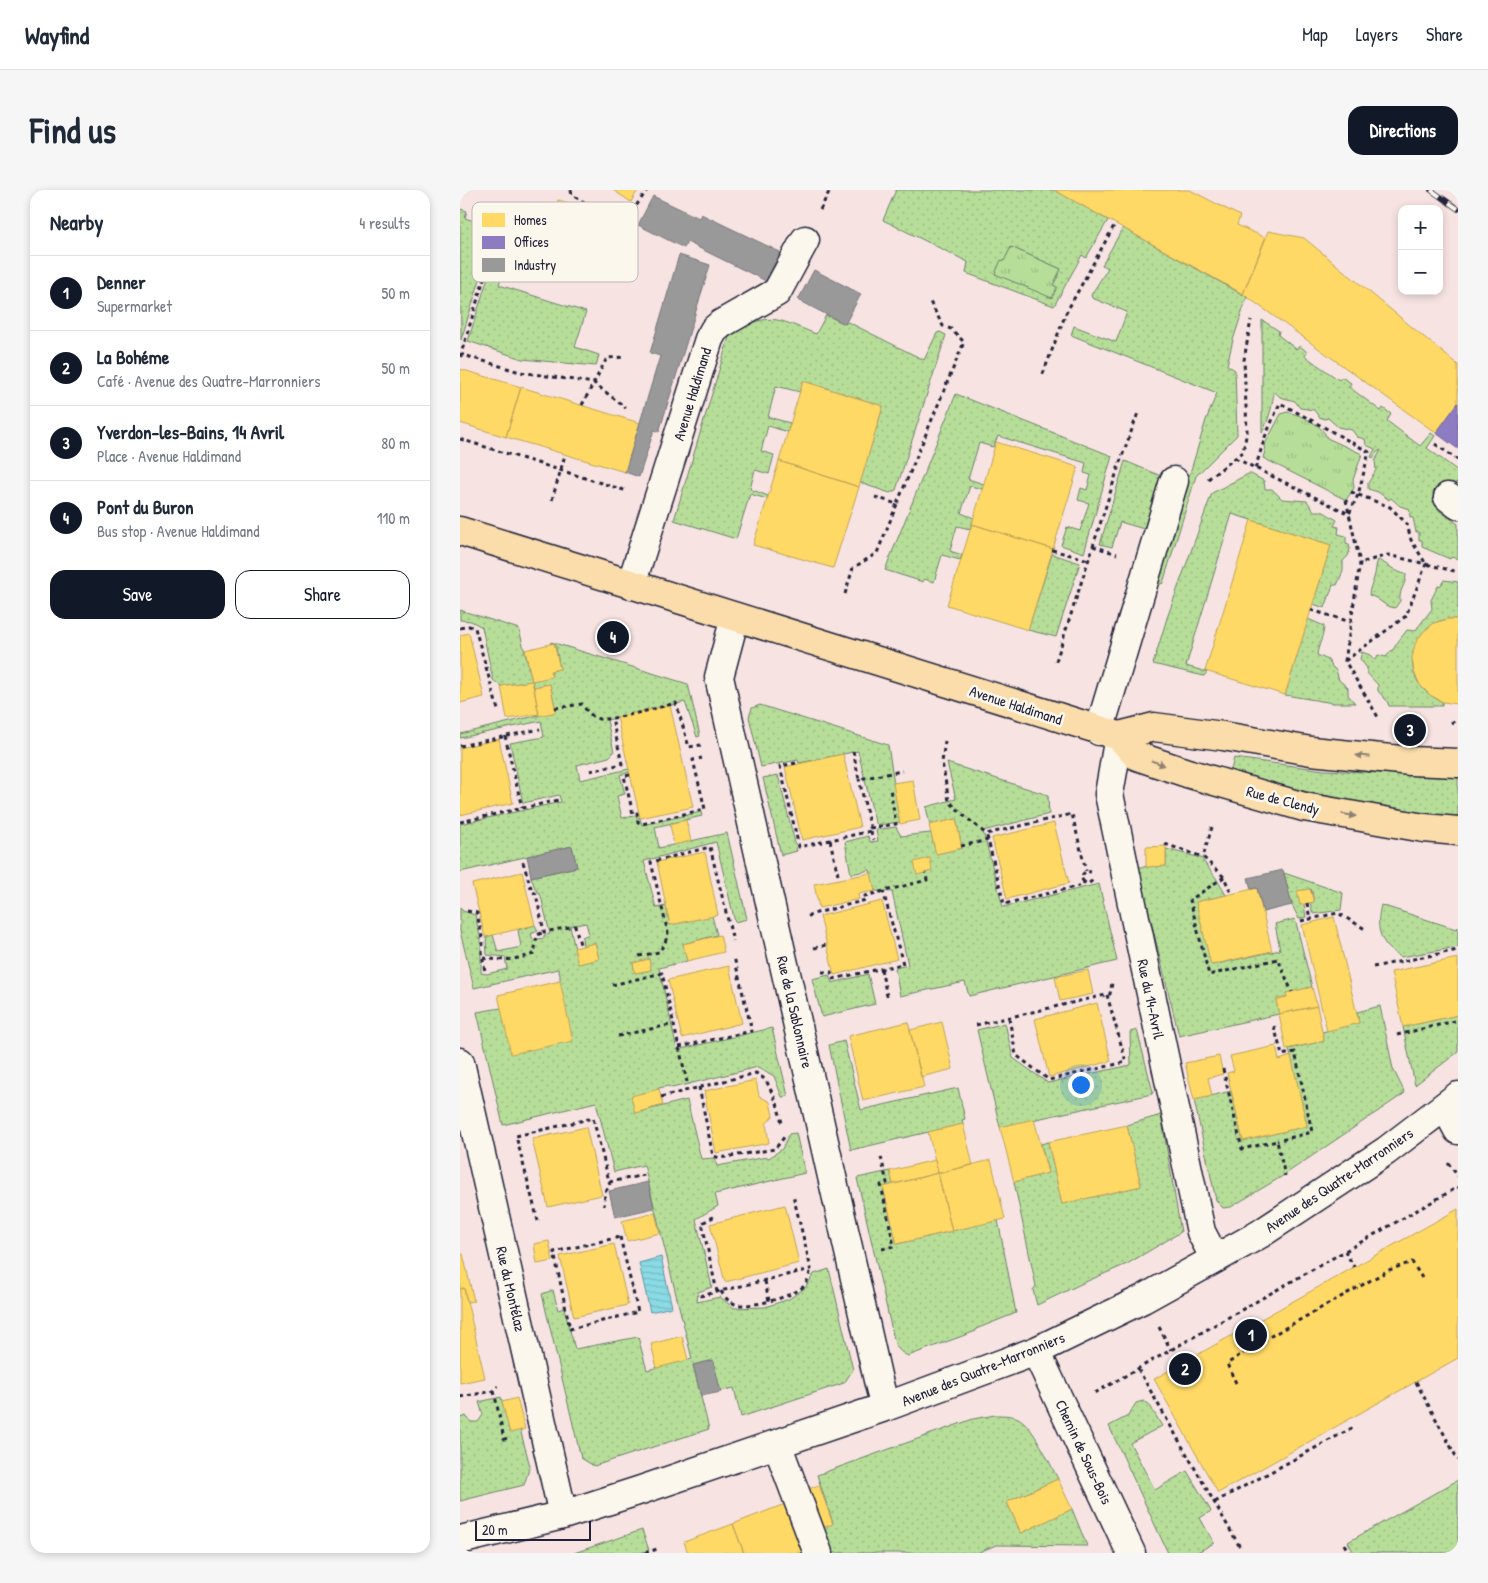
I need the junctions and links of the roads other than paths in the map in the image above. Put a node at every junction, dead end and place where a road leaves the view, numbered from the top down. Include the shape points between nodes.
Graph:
1 (804, 240) dead end
2 (1174, 481) dead end
3 (460, 531) edge
4 (631, 585) junction
5 (735, 617) junction
6 (1110, 734) junction
7 (1458, 763) edge
8 (1458, 831) edge
9 (460, 1062) edge
10 (1451, 1101) edge
11 (1458, 1130) edge
12 (1214, 1259) junction
13 (1036, 1351) junction
14 (885, 1407) junction
15 (778, 1444) junction
16 (563, 1515) junction
17 (460, 1540) edge
18 (818, 1553) edge
19 (1131, 1553) edge

1 - 4 street, Avenue Haldimand via 777,292 722,324 709,339
2 - 6 street, Rue du 14-Avril
3 - 4 main road, Avenue Haldimand
4 - 5 main road, Avenue Haldimand
5 - 6 main road, Avenue Haldimand
5 - 14 street, Rue de la Sablonnaire via 719,677
7 -> 6 main road via 1411,762 1311,751 1154,727
6 -> 8 main road, Rue de Clendy via 1137,756 1304,807
6 - 12 street, Rue du 14-Avril via 1109,794 1201,1232
9 - 16 street, Rue du Montélaz
10 - 11 street
10 - 12 street, Avenue des Quatre-Marronniers via 1386,1151 1260,1234
12 - 13 street, Avenue des Quatre-Marronniers via 1144,1299
13 - 14 street, Avenue des Quatre-Marronniers
13 - 19 street, Chemin de Sous-Bois
14 - 15 street, Avenue des Quatre-Marronniers
15 - 16 street, Avenue des Quatre-Marronniers
15 - 18 street
16 - 17 street, Avenue des Quatre-Marronniers

